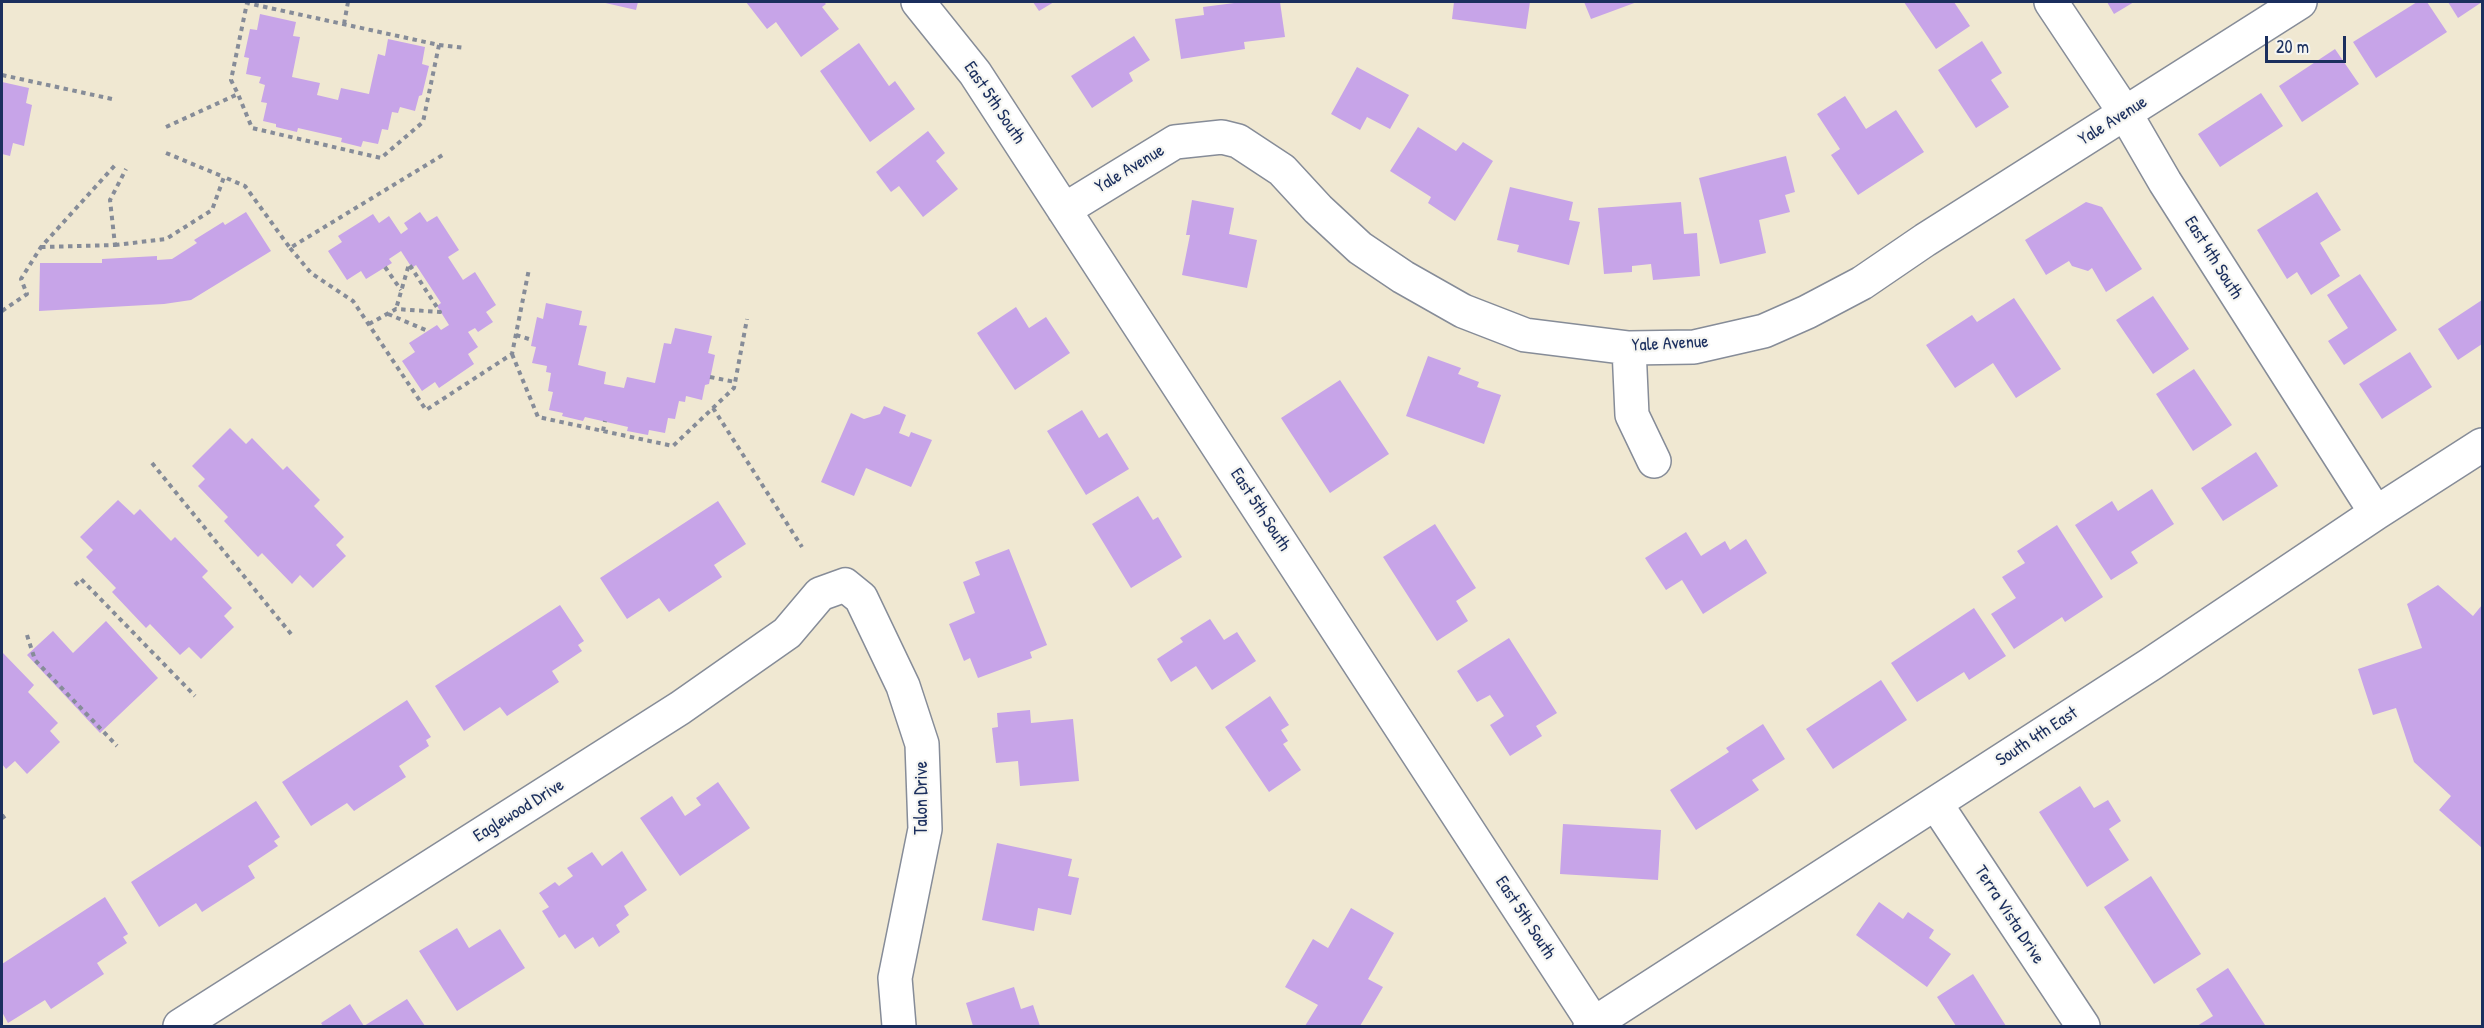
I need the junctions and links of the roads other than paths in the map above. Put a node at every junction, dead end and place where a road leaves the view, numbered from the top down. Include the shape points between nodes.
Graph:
1 (918, 2) edge
2 (2051, 2) edge
3 (2300, 2) edge
4 (2125, 113) junction
5 (1064, 210) junction
6 (1629, 348) junction
7 (2482, 445) edge
8 (1654, 461) dead end
9 (2376, 513) junction
10 (847, 586) joint
11 (1936, 804) junction
12 (1592, 1025) edge
13 (180, 1026) edge
14 (899, 1026) edge
15 (2083, 1026) edge

1 - 5 street, East 5th South via 975,73
2 - 4 street, East 4th South
3 - 4 street, Yale Avenue
4 - 6 street, Yale Avenue via 1862,283 1807,312 1764,331 1694,347
4 - 9 street, East 4th South
5 - 6 street, Yale Avenue via 1175,142 1230,139 1282,170 1360,248 1462,311 1525,334
5 - 12 street, East 5th South
6 - 8 street via 1632,415
7 - 9 street, South 4th East
9 - 11 street, South 4th East
10 - 13 street, Eaglewood Drive via 820,594 787,633 680,708
10 - 14 street, Talon Drive via 861,598 903,686 922,744 925,829 895,978
11 - 12 street, South 4th East
11 - 15 street, Terra Vista Drive

